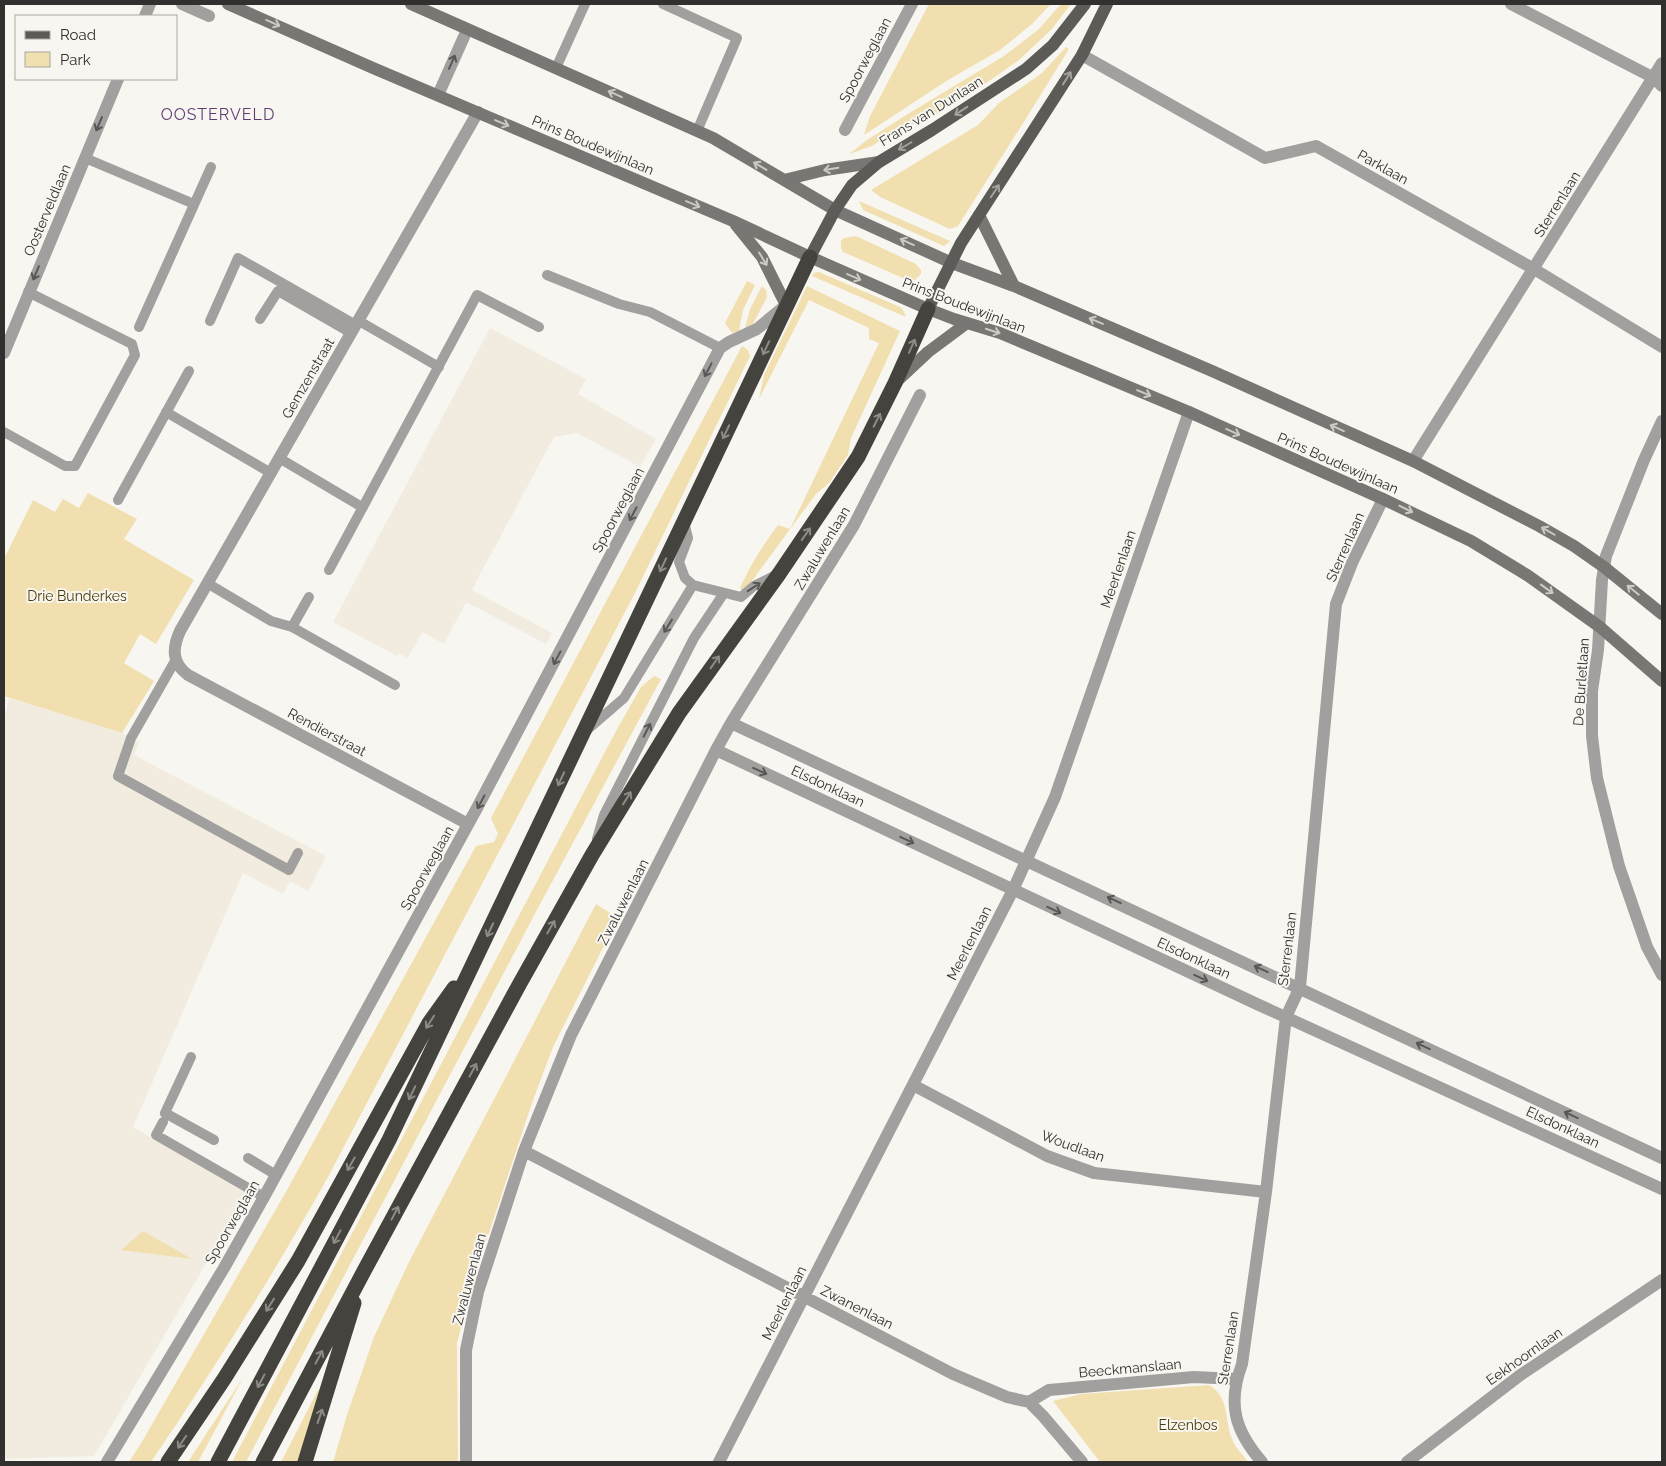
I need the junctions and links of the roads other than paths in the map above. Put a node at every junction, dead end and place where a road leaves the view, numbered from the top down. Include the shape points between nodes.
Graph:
1 (182, 4) edge
2 (228, 4) edge
3 (411, 4) edge
4 (585, 4) edge
5 (663, 4) edge
6 (912, 4) edge
7 (1085, 4) edge
8 (1107, 4) edge
9 (1511, 4) edge
10 (209, 16) dead end
11 (467, 30) junction
12 (1082, 55) junction
13 (1662, 63) edge
14 (556, 68) junction
15 (118, 80) edge
16 (1658, 82) edge
17 (438, 95) junction
18 (478, 112) junction
19 (845, 130) dead end
20 (697, 131) junction
21 (85, 158) junction
22 (878, 162) junction
23 (211, 167) dead end
24 (784, 180) junction
25 (194, 204) junction
26 (835, 210) junction
27 (979, 214) junction
28 (733, 221) junction
29 (810, 257) junction
30 (952, 263) junction
31 (1534, 269) junction
32 (547, 275) dead end
33 (1014, 286) junction
34 (28, 292) junction
35 (786, 305) junction
36 (928, 309) junction
37 (260, 319) dead end
38 (210, 321) dead end
39 (967, 323) junction
40 (355, 326) junction
41 (138, 327) dead end
42 (539, 327) dead end
43 (1662, 346) edge
44 (720, 348) junction
45 (4, 353) edge
46 (439, 367) junction
47 (189, 371) dead end
48 (896, 383) junction
49 (920, 395) dead end
50 (166, 412) junction
51 (1188, 412) junction
52 (1662, 421) edge
53 (4, 432) edge
54 (279, 458) junction
55 (1413, 461) junction
56 (271, 473) junction
57 (1383, 498) junction
58 (118, 500) dead end
59 (362, 507) junction
60 (684, 520) junction
61 (1604, 567) junction
62 (329, 570) dead end
63 (779, 574) junction
64 (208, 583) junction
65 (693, 584) junction
66 (724, 593) junction
67 (309, 597) dead end
68 (1662, 614) edge
69 (292, 627) junction
70 (1600, 627) junction
71 (175, 661) junction
72 (1662, 681) edge
73 (395, 685) dead end
74 (731, 722) junction
75 (582, 735) junction
76 (716, 750) junction
77 (468, 824) junction
78 (298, 853) dead end
79 (592, 854) junction
80 (1027, 860) junction
81 (1013, 890) junction
82 (478, 954) junction
83 (1662, 975) edge
84 (1300, 987) junction
85 (1286, 1018) junction
86 (191, 1057) dead end
87 (913, 1085) junction
88 (163, 1122) dead end
89 (214, 1140) dead end
90 (524, 1151) junction
91 (248, 1158) dead end
92 (1662, 1158) edge
93 (276, 1174) junction
94 (1662, 1189) edge
95 (1266, 1192) junction
96 (264, 1197) junction
97 (364, 1271) junction
98 (1662, 1280) edge
99 (804, 1296) junction
100 (1237, 1379) junction
101 (1029, 1402) junction
102 (107, 1462) edge
103 (168, 1462) edge
104 (218, 1462) edge
105 (263, 1462) edge
106 (305, 1462) edge
107 (466, 1462) edge
108 (719, 1462) edge
109 (1082, 1462) edge
110 (1262, 1462) edge
111 (1406, 1462) edge

1 - 10 street
2 -> 17 main road, Prins Boudewijnlaan
3 - 11 main road
4 - 14 lane
5 - 20 lane via 737,38
6 - 19 street, Spoorweglaan
7 -> 22 main road, Frans van Dunlaan via 1053,45 1026,69
8 - 12 main road
9 - 16 street
11 - 14 main road
17 -> 11 street
27 -> 12 main road
12 - 31 street, Parklaan via 1265,158 1316,146
13 - 16 street, Sterrenlaan
20 -> 14 main road
15 -> 21 street, Oosterveldlaan
16 - 31 street, Sterrenlaan
17 - 18 main road, Prins Boudewijnlaan
18 -> 28 main road, Prins Boudewijnlaan
18 - 40 street, Gemzenstraat
24 -> 20 main road
21 - 25 lane
21 -> 34 street, Oosterveldlaan
22 -> 24 main road
22 - 26 main road, Frans van Dunlaan via 852,185
23 - 25 lane
24 - 26 main road
25 - 41 lane
26 - 29 main road, Frans van Dunlaan
30 -> 26 main road
27 - 30 main road
27 - 33 main road
28 - 29 main road, Prins Boudewijnlaan
28 -> 35 main road via 762,257
29 - 35 highway
29 -> 36 main road, Prins Boudewijnlaan
30 - 33 main road
30 - 36 main road
31 - 43 street, Parklaan
31 - 55 street, Sterrenlaan
32 - 44 lane via 619,304 650,312
55 -> 33 main road
34 - 45 street, Oosterveldlaan
34 - 53 lane via 132,344 135,356 74,466 65,466
35 - 44 street via 757,329
35 -> 60 highway
36 - 39 main road, Prins Boudewijnlaan
48 -> 36 highway
37 - 40 lane via 278,291
38 - 40 lane via 238,258
39 - 48 main road via 928,352
39 -> 51 main road, Prins Boudewijnlaan via 1000,333
40 - 46 lane
40 - 54 street, Gemzenstraat
42 - 46 lane via 478,295
44 -> 77 street, Spoorweglaan
46 - 59 lane
47 - 50 lane
63 -> 48 highway via 858,457
49 - 74 street, Zwaluwenlaan via 854,526
50 - 56 lane
50 - 58 lane
51 -> 57 main road, Prins Boudewijnlaan
51 - 80 street, Meerlenlaan via 1055,797
52 - 61 street, De Burletlaan via 1625,504
54 - 56 street, Gemzenstraat
54 - 59 lane
61 -> 55 main road via 1539,526
56 - 64 street, Gemzenstraat
57 -> 70 main road, Prins Boudewijnlaan via 1501,558
57 - 84 street, Sterrenlaan via 1336,604
59 - 62 lane
60 - 65 lane via 688,538 679,562 685,578
60 -> 75 highway
68 -> 61 main road
61 - 70 street, De Burletlaan
66 -> 63 lane via 741,597 754,586
79 -> 63 highway via 679,713
64 - 69 lane via 271,621
64 - 71 street, Gemzenstraat via 176,641
65 - 66 lane
65 -> 75 lane via 624,698
79 -> 66 lane via 604,815 694,638
67 - 69 lane
69 - 73 lane
70 - 72 main road, Prins Boudewijnlaan
70 - 83 street, De Burletlaan via 1592,691 1592,736 1598,778 1619,866 1647,947
71 - 77 street, Rendierstraat via 188,676
71 - 78 lane via 131,738 118,776 290,870
74 - 76 street, Zwaluwenlaan
74 - 80 street, Elsdonklaan
75 -> 82 highway
76 -> 81 street, Elsdonklaan
76 - 90 street, Zwaluwenlaan via 571,1035
77 - 93 street, Spoorweglaan
97 -> 79 highway
80 - 81 street, Meerlenlaan
84 -> 80 street, Elsdonklaan
81 -> 85 street, Elsdonklaan
81 - 87 street, Meerlenlaan
82 -> 103 highway via 428,1023 298,1261
82 -> 104 highway via 389,1140
84 - 85 street, Sterrenlaan
92 -> 84 street, Elsdonklaan
85 - 94 street, Elsdonklaan
85 - 95 street, Sterrenlaan
86 - 89 lane via 165,1113
87 - 95 street, Woudlaan via 1047,1156 1094,1173
87 - 99 street, Meerlenlaan
88 - 96 lane via 156,1135
90 - 99 street, Zwanenlaan
90 - 107 street, Zwaluwenlaan via 478,1292 466,1350
91 - 93 lane
93 - 96 street, Spoorweglaan
95 - 100 street, Sterrenlaan via 1242,1364
96 - 102 street, Spoorweglaan
105 -> 97 highway
106 -> 97 highway
98 - 111 street, Eekhoornlaan via 1519,1376
99 - 101 street, Zwanenlaan via 953,1374 1007,1397
99 - 108 street, Meerlenlaan
100 - 101 street, Beeckmanslaan via 1194,1377 1049,1390
100 - 110 street, Sterrenlaan via 1235,1406 1239,1430
101 - 109 street

